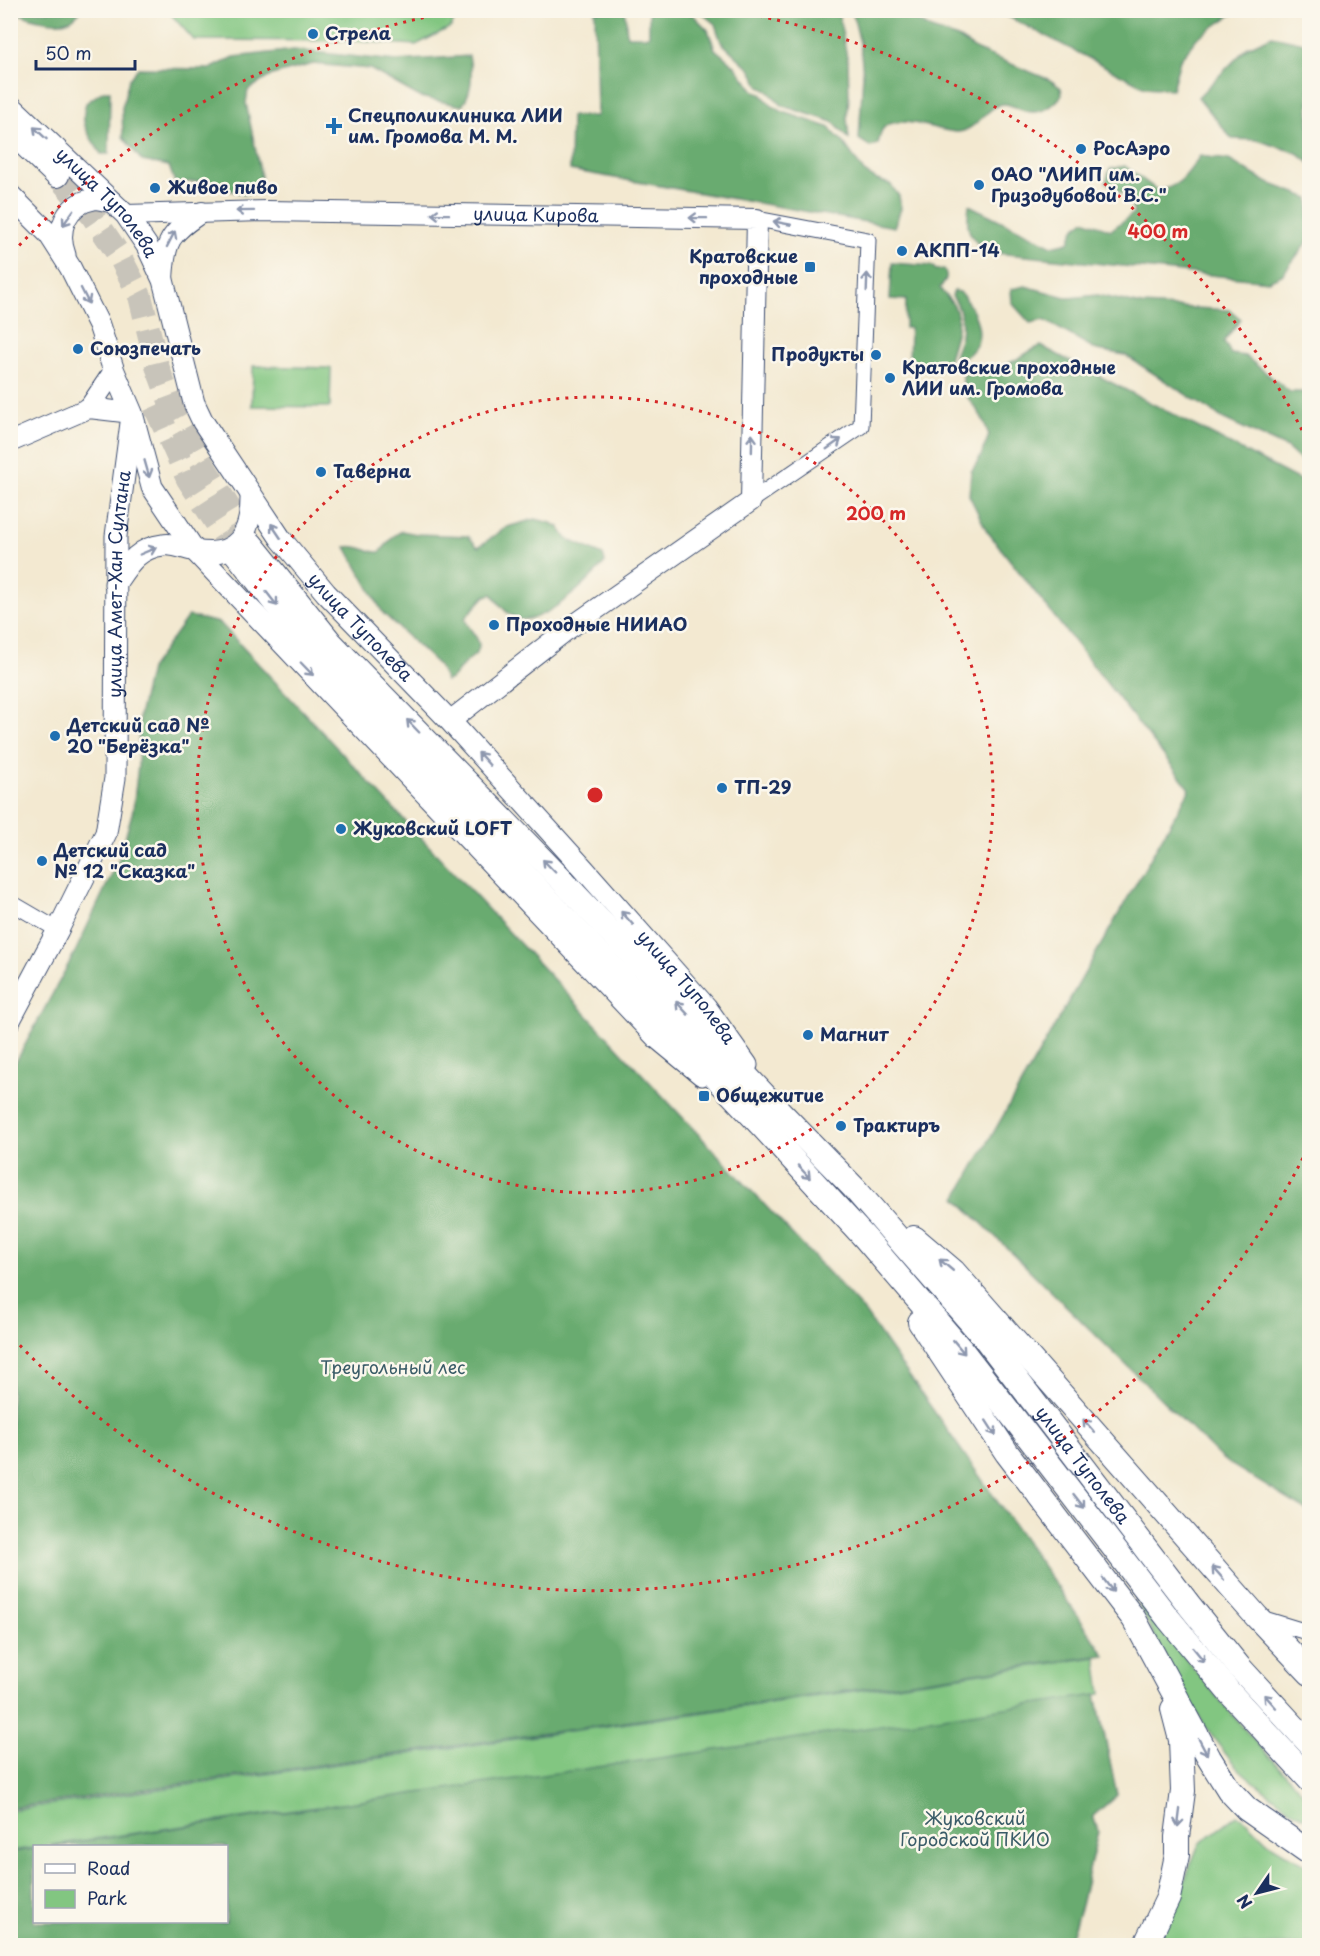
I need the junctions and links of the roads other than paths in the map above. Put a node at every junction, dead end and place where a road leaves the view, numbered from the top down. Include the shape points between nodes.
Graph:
1 (10, 105) edge
2 (10, 130) edge
3 (10, 154) edge
4 (10, 195) edge
5 (119, 208) junction
6 (202, 212) junction
7 (757, 219) junction
8 (70, 267) junction
9 (164, 280) junction
10 (111, 363) junction
11 (89, 408) junction
12 (132, 413) junction
13 (10, 442) edge
14 (251, 494) junction
15 (751, 501) junction
16 (244, 549) tunnel mouth
17 (195, 551) junction
18 (115, 585) junction
19 (450, 721) junction
20 (10, 902) edge
21 (58, 930) junction
22 (10, 1020) edge
23 (772, 1120) junction
24 (854, 1188) junction
25 (866, 1239) junction
26 (1257, 1617) junction
27 (1307, 1632) edge
28 (1157, 1658) junction
29 (1310, 1673) edge
30 (1310, 1744) edge
31 (1310, 1780) edge
32 (1310, 1853) edge
33 (1145, 1946) edge

5 -> 1 main road, улица Туполева
2 - 3 main road, улица Туполева via 51,180
4 - 8 main road via 49,234
5 - 6 street, улица Кирова
5 -> 8 main road via 96,198 79,204 68,215 61,229 61,244
5 - 9 main road, улица Туполева via 147,246
7 -> 6 street, улица Кирова
9 -> 6 street via 164,253 176,230
15 -> 7 street
15 -> 7 street, улица Кирова via 861,426 868,240
8 -> 10 main road, улица Туполева via 99,325
9 - 14 main road, улица Туполева via 189,389 203,422
10 - 11 street
10 - 12 main road, улица Туполева
11 - 12 street
11 - 13 street
12 -> 17 main road, улица Туполева via 152,487
12 - 18 main road, улица Амет-Хан Султана via 116,536
14 - 17 main road via 251,516 240,540 214,554
19 -> 14 main road, улица Туполева via 326,593 281,539
15 - 19 street via 564,632
16 - 23 main road, улица Туполева via 547,864
18 -> 17 main road via 133,558 146,550 165,544
17 -> 23 main road, улица Туполева via 657,1038
18 - 21 main road, улица Амет-Хан Султана via 115,778 106,833
23 -> 19 main road, улица Туполева via 706,1007
20 - 21 street
21 - 22 main road, улица Амет-Хан Султана
23 - 24 main road, улица Туполева
23 -> 25 main road, улица Туполева
26 -> 24 main road, улица Туполева via 954,1272
30 -> 24 main road, улица Туполева via 1189,1605 985,1338
25 -> 28 main road, улица Туполева via 1007,1453 1134,1619
25 -> 31 main road, улица Туполева via 963,1352 1168,1618
26 - 27 street
26 - 29 main road, улица Туполева
28 -> 32 main road via 1229,1790 1247,1809
28 -> 33 main road via 1181,1740 1183,1791 1168,1898

